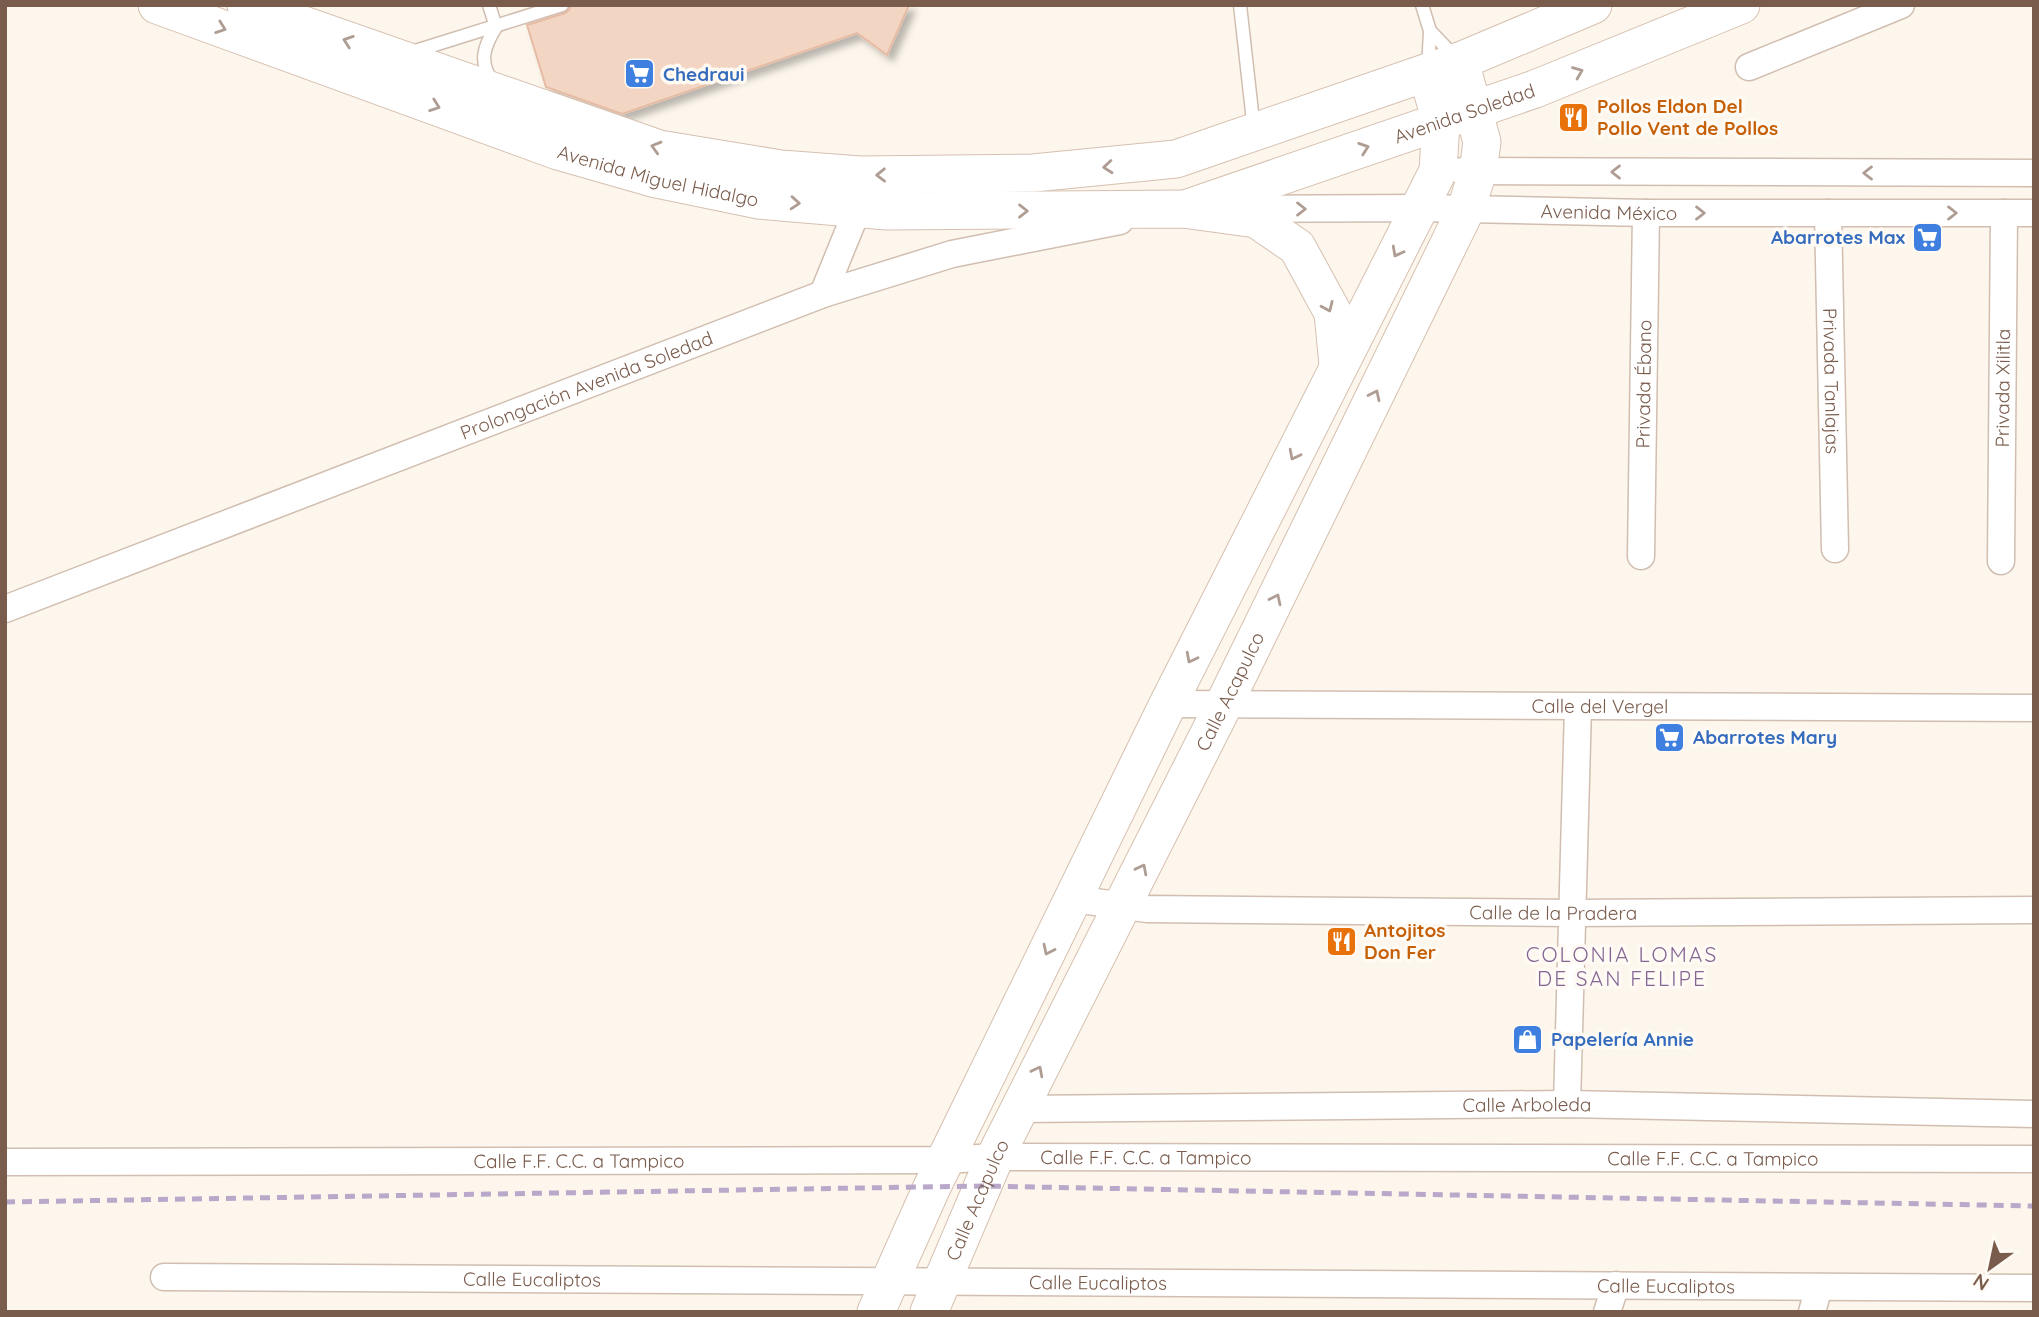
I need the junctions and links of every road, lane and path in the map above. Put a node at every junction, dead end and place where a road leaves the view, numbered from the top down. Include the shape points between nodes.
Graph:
1 (157, 5) edge
2 (246, 5) edge
3 (489, 5) edge
4 (562, 5) edge
5 (1240, 5) edge
6 (1422, 5) edge
7 (1593, 5) edge
8 (1741, 5) edge
9 (1901, 5) edge
10 (496, 27) junction
11 (1430, 31) junction
12 (396, 58) junction
13 (1444, 67) junction
14 (1749, 67) dead end
15 (511, 97) junction
16 (1458, 116) junction
17 (1255, 134) junction
18 (1438, 171) junction
19 (1478, 171) junction
20 (2034, 173) edge
21 (858, 208) junction
22 (1420, 208) junction
23 (1183, 209) junction
24 (1466, 209) junction
25 (1646, 213) junction
26 (1828, 213) junction
27 (2004, 213) junction
28 (2034, 213) edge
29 (823, 294) junction
30 (1338, 365) junction
31 (1835, 549) dead end
32 (1641, 556) dead end
33 (2001, 561) dead end
34 (5, 609) edge
35 (1168, 705) junction
36 (1223, 706) junction
37 (1578, 707) junction
38 (2034, 708) edge
39 (1073, 899) junction
40 (1123, 905) junction
41 (2034, 909) edge
42 (1571, 912) junction
43 (1567, 1104) junction
44 (1019, 1109) junction
45 (2034, 1114) edge
46 (995, 1157) junction
47 (2034, 1159) edge
48 (946, 1160) junction
49 (5, 1162) edge
50 (164, 1277) dead end
51 (1616, 1285) junction
52 (883, 1296) edge
53 (2026, 1296) edge
54 (936, 1297) edge
55 (1816, 1299) edge
56 (1607, 1312) edge

1 -> 21 street, Avenida Miguel Hidalgo via 558,150 656,179 758,201
12 -> 2 street, Avenida Miguel Hidalgo
3 - 10 lane
4 - 10 lane
5 - 17 lane
6 - 11 lane
7 - 13 street
16 -> 8 street, Avenida Soledad
9 - 14 street
10 - 12 lane
10 - 15 lane via 486,43 483,65 490,80
11 - 13 lane
11 - 13 lane
12 - 15 street, Avenida Miguel Hidalgo
13 - 16 street, Calle Acapulco
13 - 17 street
17 -> 15 street, Avenida Miguel Hidalgo via 1176,159 1033,173 860,175 780,169 659,149
16 - 18 street, Calle Acapulco
16 - 19 street, Calle Acapulco via 1482,142
23 -> 16 street, Avenida Soledad
18 - 19 street, Avenida México
18 - 22 street, Calle Acapulco
20 -> 19 street, Avenida México
19 - 24 street, Calle Acapulco
21 -> 23 street, Avenida Miguel Hidalgo
21 - 29 street
23 -> 22 street, Avenida México
22 - 24 street, Avenida México
22 -> 30 street, Calle Acapulco
23 - 29 street, Prolongación Avenida Soledad via 952,254
23 -> 30 street via 1256,219 1297,247 1333,313
24 - 25 street, Avenida México
36 -> 24 street, Calle Acapulco
25 -> 26 street, Avenida México
25 - 32 street, Privada Ébano
26 -> 27 street, Avenida México
26 - 31 street, Privada Tanlajas
27 - 28 street, Avenida México
27 - 33 street, Privada Xilitla
29 - 34 street, Prolongación Avenida Soledad
30 -> 35 street, Calle Acapulco
35 - 36 street, Calle del Vergel
35 - 39 street, Calle Acapulco
36 - 37 street, Calle del Vergel
40 -> 36 street, Calle Acapulco
37 - 38 street, Calle del Vergel
37 - 42 street
39 - 40 street, Calle de la Pradera
39 -> 48 street, Calle Acapulco
40 - 42 street, Calle de la Pradera via 1147,909
44 -> 40 street, Calle Acapulco
41 - 42 street, Calle de la Pradera
42 - 43 street
43 - 44 street, Calle Arboleda
43 - 45 street, Calle Arboleda
44 - 46 street, Calle Acapulco
46 - 47 street, Calle F.F. C.C. a Tampico
46 - 48 street, Calle F.F. C.C. a Tampico
46 - 54 street, Calle Acapulco
48 - 49 street, Calle F.F. C.C. a Tampico
48 - 52 street, Calle Acapulco
50 - 52 street, Calle Eucaliptos
51 - 54 street, Calle Eucaliptos
51 - 55 street, Calle Eucaliptos
51 - 56 street
52 - 54 street, Calle Eucaliptos
53 - 55 street, Calle Eucaliptos

